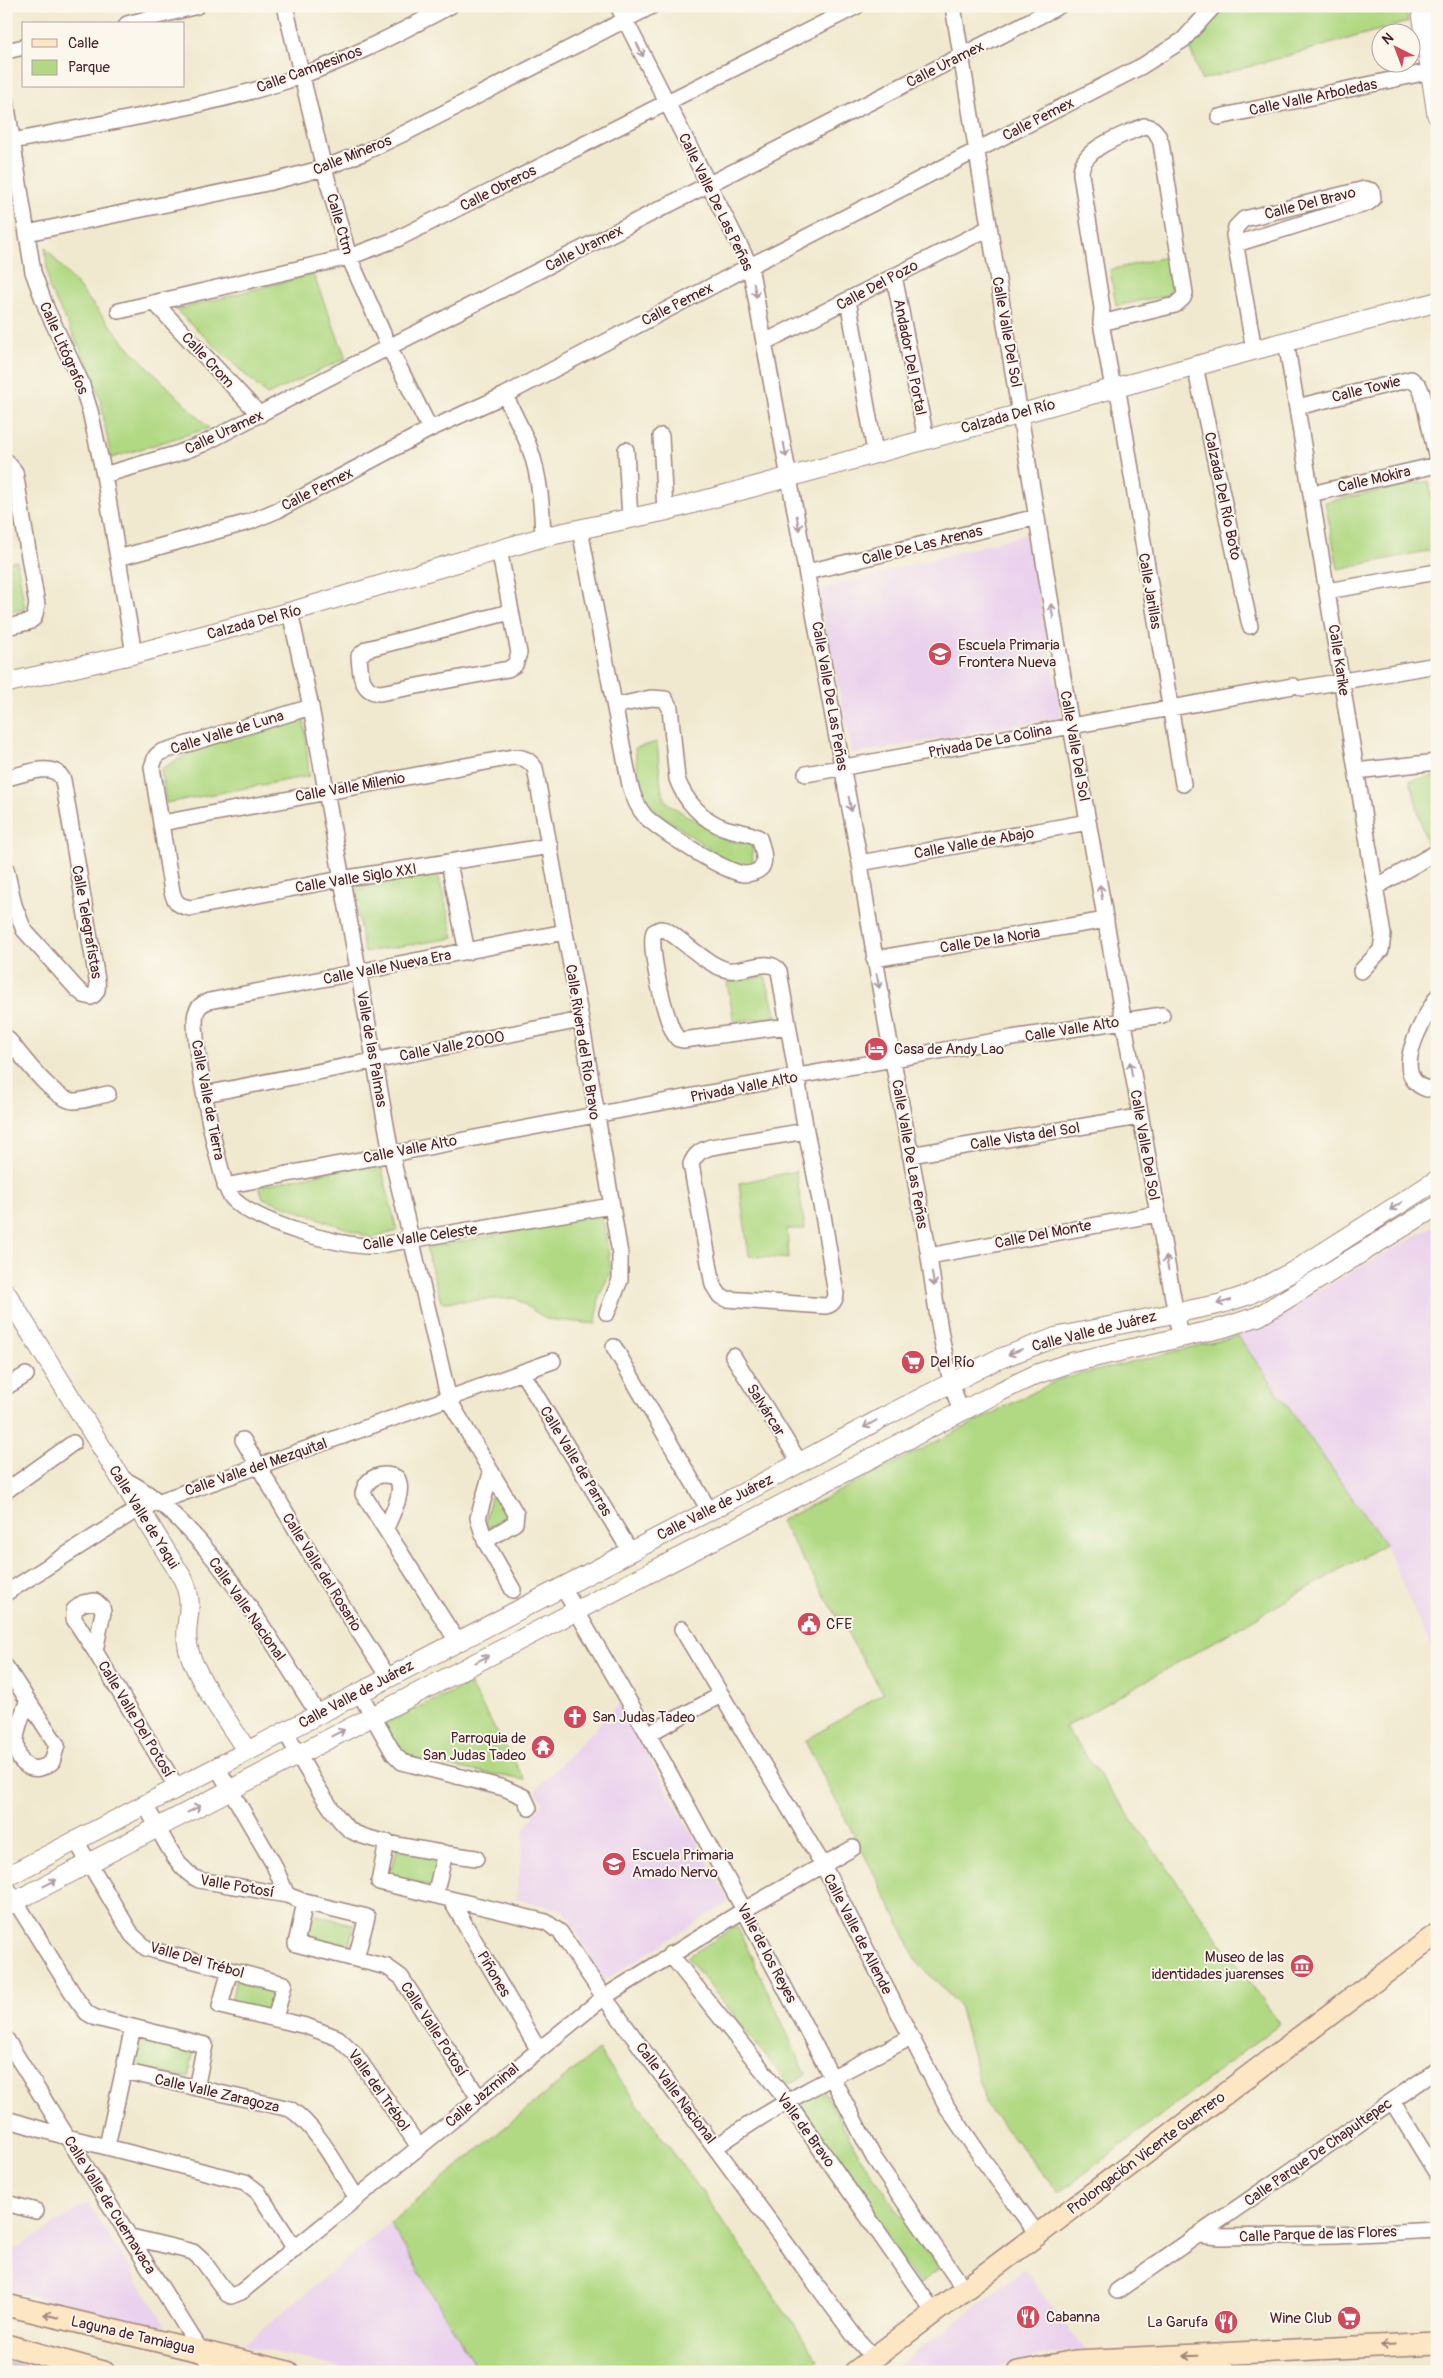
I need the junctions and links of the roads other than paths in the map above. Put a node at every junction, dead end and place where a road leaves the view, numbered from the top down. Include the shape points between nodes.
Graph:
1 (197, 6) edge
2 (285, 6) edge
3 (450, 6) edge
4 (618, 6) edge
5 (652, 6) edge
6 (857, 6) edge
7 (953, 6) edge
8 (1059, 6) edge
9 (1214, 6) edge
10 (1421, 6) edge
11 (625, 20) junction
12 (135, 22) edge
13 (22, 47) edge
14 (6, 51) edge
15 (960, 57) junction
16 (1433, 70) edge
17 (301, 75) junction
18 (6, 101) edge
19 (666, 101) junction
20 (1437, 115) edge
21 (1219, 117) dead end
22 (13, 140) junction
23 (976, 151) junction
24 (324, 168) junction
25 (709, 185) junction
26 (989, 228) junction
27 (27, 233) junction
28 (1236, 244) junction
29 (349, 257) junction
30 (750, 266) junction
31 (894, 276) junction
32 (848, 300) junction
33 (1437, 302) edge
34 (156, 304) junction
35 (119, 311) dead end
36 (1104, 317) junction
37 (1286, 341) junction
38 (766, 342) junction
39 (389, 347) junction
40 (1254, 350) junction
41 (1195, 366) junction
42 (1118, 390) junction
43 (505, 395) junction
44 (1297, 407) junction
45 (1020, 413) junction
46 (260, 415) junction
47 (430, 429) junction
48 (661, 436) dead end
49 (926, 438) junction
50 (626, 450) dead end
51 (875, 452) junction
52 (1437, 459) edge
53 (6, 462) edge
54 (1437, 465) edge
55 (104, 475) junction
56 (789, 476) junction
57 (1311, 494) junction
58 (665, 511) junction
59 (1037, 517) junction
60 (630, 519) junction
61 (580, 530) junction
62 (543, 538) junction
63 (499, 549) junction
64 (118, 558) junction
65 (807, 572) junction
66 (1437, 572) edge
67 (1328, 591) junction
68 (290, 612) junction
69 (510, 612) junction
70 (1250, 626) dead end
71 (6, 627) edge
72 (134, 654) junction
73 (1437, 666) edge
74 (1342, 681) junction
75 (6, 683) edge
76 (615, 706) junction
77 (311, 708) junction
78 (1170, 708) junction
79 (1071, 726) junction
80 (1437, 762) edge
81 (535, 768) joint
82 (843, 768) junction
83 (1356, 771) junction
84 (806, 774) dead end
85 (6, 778) edge
86 (1183, 784) dead end
87 (326, 791) junction
88 (1088, 822) junction
89 (162, 823) junction
90 (550, 846) junction
91 (1437, 852) edge
92 (449, 863) junction
93 (860, 863) junction
94 (6, 870) edge
95 (341, 879) junction
96 (1376, 887) junction
97 (1106, 920) junction
98 (565, 932) junction
99 (467, 952) junction
100 (874, 959) junction
101 (1362, 971) dead end
102 (358, 973) junction
103 (1437, 997) edge
104 (209, 1001) joint
105 (1162, 1015) dead end
106 (581, 1020) junction
107 (1122, 1021) junction
108 (788, 1026) junction
109 (6, 1038) edge
110 (893, 1059) junction
111 (374, 1061) junction
112 (798, 1076) junction
113 (1437, 1086) edge
114 (108, 1094) dead end
115 (205, 1094) junction
116 (596, 1115) junction
117 (1139, 1117) junction
118 (806, 1131) junction
119 (390, 1153) junction
120 (910, 1154) junction
121 (1437, 1180) edge
122 (225, 1186) junction
123 (236, 1203) joint
124 (611, 1206) junction
125 (1437, 1206) edge
126 (1157, 1214) junction
127 (412, 1241) junction
128 (929, 1256) junction
129 (6, 1293) edge
130 (1248, 1295) junction
131 (1176, 1311) junction
132 (606, 1313) dead end
133 (1259, 1316) junction
134 (1180, 1337) junction
135 (614, 1347) dead end
136 (733, 1356) dead end
137 (553, 1361) dead end
138 (522, 1372) junction
139 (26, 1375) dead end
140 (950, 1384) junction
141 (6, 1387) edge
142 (448, 1400) junction
143 (961, 1412) junction
144 (243, 1440) dead end
145 (73, 1443) dead end
146 (800, 1463) junction
147 (258, 1465) junction
148 (490, 1473) junction
149 (119, 1477) junction
150 (753, 1488) junction
151 (6, 1491) edge
152 (160, 1500) junction
153 (138, 1508) junction
154 (710, 1510) junction
155 (766, 1513) junction
156 (386, 1528) dead end
157 (486, 1541) junction
158 (630, 1551) junction
159 (562, 1586) junction
160 (513, 1590) dead end
161 (6, 1593) edge
162 (576, 1610) junction
163 (503, 1617) junction
164 (682, 1629) dead end
165 (457, 1641) junction
166 (514, 1642) junction
167 (95, 1651) dead end
168 (438, 1651) junction
169 (6, 1667) edge
170 (451, 1676) junction
171 (388, 1677) junction
172 (359, 1692) junction
173 (721, 1695) junction
174 (27, 1702) dead end
175 (318, 1714) junction
176 (372, 1716) junction
177 (286, 1731) junction
178 (648, 1734) junction
179 (247, 1751) junction
180 (298, 1754) junction
181 (217, 1767) junction
182 (177, 1788) junction
183 (229, 1790) junction
184 (145, 1805) junction
185 (529, 1808) dead end
186 (159, 1827) junction
187 (76, 1840) junction
188 (387, 1842) junction
189 (853, 1848) dead end
190 (445, 1853) junction
191 (476, 1858) dead end
192 (90, 1863) junction
193 (823, 1865) junction
194 (6, 1877) edge
195 (287, 1895) junction
196 (435, 1895) junction
197 (9, 1898) edge
198 (450, 1899) junction
199 (305, 1902) junction
200 (744, 1910) junction
201 (1437, 1934) edge
202 (670, 1954) junction
203 (356, 1958) junction
204 (230, 1970) junction
205 (604, 1996) junction
206 (276, 2020) junction
207 (133, 2027) junction
208 (910, 2038) junction
209 (6, 2039) edge
210 (538, 2048) junction
211 (1437, 2070) edge
212 (123, 2071) junction
213 (831, 2078) junction
214 (196, 2088) junction
215 (479, 2098) junction
216 (786, 2101) junction
217 (1392, 2101) junction
218 (6, 2119) edge
219 (67, 2137) junction
220 (107, 2146) junction
221 (419, 2147) junction
222 (716, 2147) junction
223 (1437, 2174) edge
224 (357, 2198) junction
225 (6, 2203) edge
226 (36, 2211) dead end
227 (1437, 2230) edge
228 (1038, 2234) junction
229 (1199, 2235) junction
230 (131, 2237) junction
231 (295, 2249) junction
232 (964, 2289) junction
233 (1117, 2291) dead end
234 (6, 2305) edge
235 (934, 2312) junction
236 (1437, 2343) edge
237 (6, 2345) edge
238 (201, 2351) junction
239 (1288, 2352) junction
240 (874, 2358) junction
241 (74, 2368) edge
242 (103, 2372) edge
243 (214, 2372) edge
244 (288, 2372) edge
245 (855, 2372) edge
246 (1018, 2372) edge
247 (1177, 2372) edge

1 - 12 street
2 - 17 street, Calle Ctm
3 - 17 street, Calle Campesinos via 386,39
4 - 11 street, Calle Valle De Las Peñas
5 - 11 street, Calle Mineros
6 - 19 street, Calle Obreros
7 - 15 street, Calle Valle Del Sol
8 - 15 street, Calle Uramex
9 - 23 street, Calle Pemex via 1183,40 1142,66
10 - 16 street
11 -> 19 street, Calle Valle De Las Peñas
11 - 24 street, Calle Mineros via 409,131
13 - 14 street
15 - 23 street, Calle Valle Del Sol
15 - 25 street, Calle Uramex
16 - 20 street
16 - 21 street, Calle Valle Arboledas
17 - 22 street, Calle Campesinos via 214,100
17 - 24 street, Calle Ctm
18 - 22 street, Calle Litógrafos
19 - 25 street, Calle Valle De Las Peñas
19 - 29 street, Calle Obreros via 397,239
22 - 27 street, Calle Litógrafos
23 - 26 street, Calle Valle Del Sol
23 - 30 street, Calle Pemex
24 - 27 street, Calle Mineros
24 - 29 street, Calle Ctm
25 - 30 street, Calle Valle De Las Peñas
25 - 39 street, Calle Uramex
26 - 31 street, Calle Del Pozo
26 - 45 street, Calle Valle Del Sol
27 - 55 street, Calle Litógrafos via 39,291 70,357 90,411
28 - 28 street, Calle Del Bravo via 1368,203 1374,195 1365,189 1244,219 1234,231
28 - 40 street, Calle Del Bravo
29 - 34 street, Calle Obreros
29 - 39 street, Calle Ctm
30 -> 38 street, Calle Valle De Las Peñas
30 - 43 street, Calle Pemex
31 - 32 street, Calle Del Pozo
31 - 49 street, Andador Del Portal
32 - 38 street, Calle Del Pozo
32 - 51 street
33 - 37 street, Calzada Del Río
34 - 35 street, Calle Obreros
34 - 46 street, Calle Crom
36 - 36 street, Calle Jarillas via 1081,174 1083,161 1090,152 1144,126 1154,129 1161,143 1186,288 1183,298 1175,305
36 - 42 street, Calle Jarillas
37 - 40 street, Calzada Del Río
37 - 44 street, Calle Karike
38 -> 56 street, Calle Valle De Las Peñas
39 - 46 street, Calle Uramex
39 - 47 street, Calle Ctm
40 - 41 street, Calzada Del Río
41 - 42 street, Calzada Del Río
41 - 70 street, Calzada Del Río Boto
42 - 45 street, Calzada Del Río
42 - 78 street, Calle Jarillas
43 - 47 street, Calle Pemex
43 - 62 street via 534,464 542,509
44 - 52 street, Calle Towie via 1411,379 1422,393
44 - 57 street, Calle Karike
45 - 49 street, Calzada Del Río
45 - 59 street, Calle Valle Del Sol
46 - 55 street, Calle Uramex via 176,454
47 - 64 street, Calle Pemex via 278,510 249,522
48 - 58 street
49 - 51 street, Calzada Del Río
50 - 60 street
51 - 56 street, Calzada Del Río
53 - 71 street via 15,472 36,606 34,618 29,622
54 - 57 street, Calle Mokira
55 - 64 street, Calle Litógrafos
56 - 58 street, Calzada Del Río
56 -> 65 street, Calle Valle De Las Peñas
57 - 67 street, Calle Karike
58 - 60 street, Calzada Del Río
59 - 65 street, Calle De Las Arenas
79 -> 59 street, Calle Valle Del Sol
60 - 61 street, Calzada Del Río
61 - 62 street, Calzada Del Río
61 - 76 street
62 - 63 street, Calzada Del Río
63 - 68 street, Calzada Del Río
63 - 69 street
64 - 72 street, Calle Litógrafos
65 - 82 street, Calle Valle De Las Peñas
66 - 67 street
67 - 74 street, Calle Karike
68 - 72 street, Calzada Del Río
68 - 77 street, Valle de las Palmas
69 - 69 street via 519,653 515,665 508,669 380,693 370,691 364,684 358,656 367,649
72 - 75 street, Calzada Del Río
73 - 74 street, Privada De La Colina
74 - 78 street, Privada De La Colina
74 - 83 street, Calle Karike
76 - 76 street via 630,785 645,815 721,866 743,874 753,874 760,869 764,860 759,838 714,823 696,810 680,789 670,708 665,699 650,698
77 - 87 street, Valle de las Palmas
77 - 89 street, Calle Valle de Luna via 161,752 152,767
78 - 79 street, Privada De La Colina
78 - 86 street, Calle Jarillas
79 - 82 street, Privada De La Colina
79 - 88 street, Calle Valle Del Sol
80 - 83 street
81 - 87 street, Calle Valle Milenio via 526,758 514,757
81 - 90 street, Calle Rivera del Río Bravo
82 - 84 street, Privada De La Colina
82 -> 93 street, Calle Valle De Las Peñas
83 - 96 street, Calle Karike
85 - 94 street, Calle Telegrafistas via 49,769 58,772 63,780 98,980 98,988 91,997 76,988 24,930
87 - 89 street, Calle Valle Milenio
87 - 95 street, Valle de las Palmas
88 - 93 street, Calle Valle de Abajo
97 -> 88 street, Calle Valle Del Sol
89 - 95 street, Calle Valle Siglo XXI via 172,892 180,906 190,908
90 - 92 street, Calle Valle Siglo XXI
90 - 98 street, Calle Rivera del Río Bravo
91 - 96 street
92 - 95 street, Calle Valle Siglo XXI
92 - 99 street
93 - 100 street, Calle Valle De Las Peñas
95 - 102 street, Valle de las Palmas
96 - 101 street, Calle Karike via 1383,943 1377,956
97 - 100 street, Calle De la Noria
97 - 107 street, Calle Valle Del Sol
98 - 99 street, Calle Valle Nueva Era
98 - 106 street, Calle Rivera del Río Bravo
99 - 102 street, Calle Valle Nueva Era
100 -> 110 street, Calle Valle De Las Peñas
102 - 104 street, Calle Valle Nueva Era
102 - 111 street, Valle de las Palmas
103 - 113 street via 1415,1034 1410,1060 1416,1083 1427,1089
104 - 115 street, Calle Valle de Tierra via 199,1008 195,1020
105 - 107 street, Calle Valle Alto
106 - 111 street, Calle Valle 2000
106 - 116 street, Calle Rivera del Río Bravo
107 - 110 street, Calle Valle Alto
117 -> 107 street, Calle Valle Del Sol
108 - 108 street via 678,1039 670,1027 652,937 654,932 666,930 713,963 729,970 776,967
108 - 112 street
109 - 114 street via 62,1097 72,1101
110 - 112 street, Privada Valle Alto
110 - 120 street, Calle Valle De Las Peñas
111 - 115 street, Calle Valle 2000
111 - 119 street, Valle de las Palmas
112 - 116 street, Privada Valle Alto
112 - 118 street
115 - 122 street, Calle Valle de Tierra
116 - 119 street, Calle Valle Alto
116 - 124 street, Calle Rivera del Río Bravo
117 - 120 street, Calle Vista del Sol
117 - 126 street, Calle Valle Del Sol
118 - 118 street via 836,1287 835,1301 825,1306 726,1299 713,1285 691,1164 698,1153 711,1147
119 - 122 street, Calle Valle Alto
119 - 127 street, Valle de las Palmas
120 - 128 street, Calle Valle De Las Peñas
121 -> 130 street, Calle Valle de Juárez via 1296,1270
122 - 123 street, Calle Valle de Tierra
123 - 127 street, Calle Valle Celeste via 310,1237 337,1244 360,1247
124 - 127 street, Calle Valle Celeste
124 - 132 street, Calle Rivera del Río Bravo via 621,1269 616,1292
125 - 133 street, Calle Valle de Juárez
126 - 128 street, Calle Del Monte
131 -> 126 street, Calle Valle Del Sol
127 - 142 street, Valle de las Palmas
128 -> 140 street, Calle Valle De Las Peñas
129 - 149 street, Calle Valle de Yaqui
130 -> 131 street, Calle Valle de Juárez via 1220,1304
130 - 133 street
131 - 134 street, Calle Valle Del Sol
131 -> 140 street, Calle Valle de Juárez via 1036,1343
133 - 134 street, Calle Valle de Juárez
134 - 143 street, Calle Valle de Juárez via 1072,1362 1037,1374
135 - 154 street
136 - 146 street, Salvárcar
137 - 138 street, Calle Valle del Mezquital
138 - 142 street, Calle Valle del Mezquital
138 - 158 street, Calle Valle de Parras
139 - 141 street
140 - 143 street, Calle Valle De Las Peñas
140 -> 146 street, Calle Valle de Juárez
142 - 147 street, Calle Valle del Mezquital
142 - 148 street, Valle de las Palmas
143 - 155 street, Calle Valle de Juárez
144 - 147 street, Calle Valle del Rosario
145 - 151 street
146 - 150 street, Calle Valle de Juárez
147 - 152 street, Calle Valle del Mezquital
147 - 171 street, Calle Valle del Rosario
148 - 157 street via 478,1518
148 - 157 street, Valle de las Palmas via 517,1518 511,1526
149 - 152 street, Calle Valle Nacional
149 - 153 street, Calle Valle de Yaqui
150 - 154 street, Calle Valle de Juárez
150 - 155 street
152 - 153 street, Calle Valle del Mezquital
152 - 175 street, Calle Valle Nacional via 233,1584
153 - 161 street, Calle Valle del Mezquital
153 - 179 street, Calle Valle de Yaqui via 189,1592 187,1645 190,1657
154 - 158 street, Calle Valle de Juárez
155 - 162 street, Calle Valle de Juárez
156 - 165 street
157 - 160 street
158 - 159 street, Calle Valle de Juárez
159 - 162 street, Valle de los Reyes
159 - 163 street, Calle Valle de Juárez
162 - 166 street, Calle Valle de Juárez
162 - 178 street, Valle de los Reyes
163 - 165 street, Calle Valle de Juárez
163 - 166 street
164 - 173 street, Calle Valle de Allende
165 - 168 street, Calle Valle de Juárez
170 -> 166 street, Calle Valle de Juárez
167 - 182 street, Calle Valle Del Potosí
168 - 170 street
168 - 171 street, Calle Valle de Juárez
169 - 174 street
170 - 176 street, Calle Valle de Juárez
171 - 172 street, Calle Valle de Juárez
172 - 175 street, Calle Valle de Juárez
172 - 176 street
173 - 178 street
173 - 193 street, Calle Valle de Allende
175 - 177 street, Calle Valle de Juárez
180 -> 176 street, Calle Valle de Juárez
176 - 185 street via 402,1762 515,1791 524,1797
177 - 179 street, Calle Valle de Juárez
177 - 180 street
178 - 200 street, Valle de los Reyes
179 - 181 street, Calle Valle de Juárez
180 - 183 street, Calle Valle de Juárez
180 - 188 street via 348,1829 355,1834
181 - 182 street, Calle Valle de Juárez
181 - 183 street
182 - 184 street, Calle Valle de Juárez
186 -> 183 street, Calle Valle de Juárez
183 - 195 street via 273,1864
184 - 186 street, Valle Potosí
184 - 187 street, Calle Valle de Juárez
186 - 192 street, Calle Valle de Juárez
186 - 195 street, Valle Potosí via 190,1876
187 - 192 street, Valle Del Trébol
187 - 194 street, Calle Valle de Juárez
188 - 190 street
188 - 196 street, Calle Valle Nacional via 378,1882
189 - 193 street, Calle Jazminal
190 - 191 street
190 - 196 street
197 -> 192 street, Calle Valle de Juárez
192 - 204 street, Valle Del Trébol via 139,1942 156,1951
193 - 200 street, Calle Jazminal
193 - 208 street, Calle Valle de Allende
195 - 199 street, Valle Potosí
196 - 198 street, Calle Valle Nacional
197 - 207 street via 82,2007 96,2018
198 - 205 street, Calle Valle Nacional via 554,1926
198 - 210 street, Piñones
199 - 203 street, Calle Valle Potosí via 296,1944
199 - 203 street, Valle Potosí via 367,1917
200 - 202 street, Calle Jazminal
200 - 213 street, Valle de los Reyes
201 - 228 main road, Prolongación Vicente Guerrero
202 - 205 street, Calle Jazminal
202 - 216 street, Valle de Bravo
203 - 215 street, Calle Valle Potosí via 387,1966 401,1977
204 - 206 street, Valle Del Trébol via 284,1984
204 - 206 street, Valle del Trébol via 220,2006
205 - 210 street, Calle Jazminal
205 - 222 street, Calle Valle Nacional
206 - 221 street, Valle del Trébol via 330,2034 346,2044
207 - 212 street
207 - 214 street via 205,2045
208 - 213 street
208 - 228 street, Calle Valle de Allende via 964,2133
209 - 219 street, Calle Valle de Cuernavaca
210 - 215 street, Calle Jazminal
211 - 217 street, Calle Parque De Chapultepec
212 - 214 street, Calle Valle Zaragoza
212 - 220 street
213 - 216 street
213 - 232 street, Valle de los Reyes via 874,2158
214 - 224 street, Calle Valle Zaragoza via 279,2106 298,2115
215 - 221 street, Calle Jazminal
216 - 222 street
216 - 235 street, Valle de Bravo
217 - 223 street
217 - 229 street, Calle Parque De Chapultepec
218 - 219 street
219 - 220 street
219 - 230 street, Calle Valle de Cuernavaca
220 - 231 street via 244,2182 258,2192
221 - 224 street, Calle Jazminal
222 - 240 street, Calle Valle Nacional via 855,2338
224 - 231 street, Calle Jazminal
225 - 226 street
227 - 229 street, Calle Parque de las Flores via 1220,2238
228 - 232 main road, Prolongación Vicente Guerrero
229 - 233 street, Calle Parque De Chapultepec
230 - 231 street, Calle Jazminal via 193,2252 231,2296 242,2292
230 - 238 street, Calle Valle de Cuernavaca
232 - 235 main road, Prolongación Vicente Guerrero
238 -> 234 main road, Laguna de Tamiagua
235 - 240 main road, Prolongación Vicente Guerrero
236 -> 239 main road
237 - 241 main road
238 - 243 street, Calle Valle de Cuernavaca
238 - 244 main road, Laguna de Tamiagua
239 -> 246 main road via 1075,2360
239 - 247 main road via 1251,2366
240 - 245 main road, Prolongación Vicente Guerrero
241 - 242 main road

